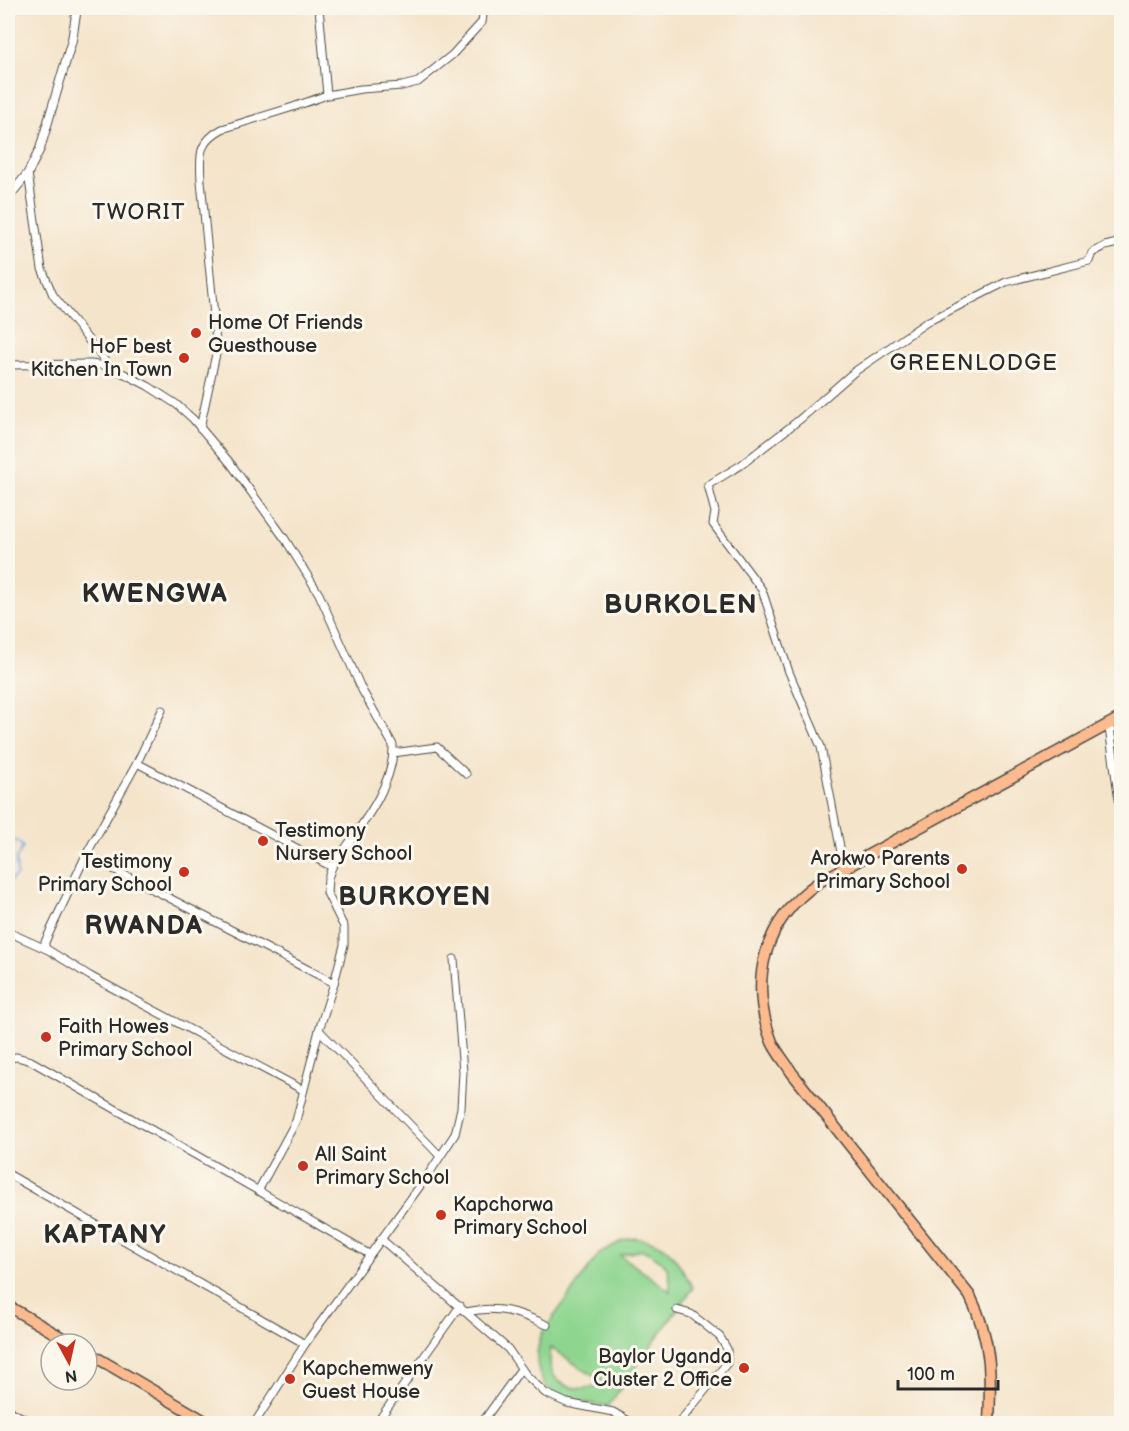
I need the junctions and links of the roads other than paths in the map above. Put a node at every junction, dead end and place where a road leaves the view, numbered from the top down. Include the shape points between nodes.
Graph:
1 (77, 8) edge
2 (319, 8) edge
3 (481, 8) edge
4 (327, 95) junction
5 (28, 173) junction
6 (8, 198) edge
7 (1122, 242) edge
8 (8, 365) edge
9 (110, 366) junction
10 (200, 428) junction
11 (162, 710) dead end
12 (1122, 717) edge
13 (1109, 724) junction
14 (393, 753) junction
15 (137, 763) junction
16 (466, 774) dead end
17 (1122, 820) edge
18 (86, 855) junction
19 (332, 867) junction
20 (844, 868) junction
21 (8, 932) edge
22 (46, 949) junction
23 (454, 959) dead end
24 (334, 983) junction
25 (319, 1030) junction
26 (8, 1058) edge
27 (303, 1090) junction
28 (440, 1156) junction
29 (8, 1174) edge
30 (258, 1191) junction
31 (381, 1239) junction
32 (369, 1254) junction
33 (8, 1306) edge
34 (463, 1309) junction
35 (677, 1310) dead end
36 (547, 1325) dead end
37 (52, 1332) edge
38 (305, 1344) junction
39 (99, 1359) edge
40 (521, 1369) junction
41 (8, 1410) edge
42 (34, 1424) edge
43 (210, 1424) edge
44 (254, 1424) edge
45 (376, 1424) edge
46 (481, 1424) edge
47 (634, 1424) edge
48 (678, 1424) edge
49 (988, 1424) edge

1 - 5 street via 66,64 40,149
2 - 4 street
3 - 4 street via 482,22 452,55 418,82
4 - 10 street via 222,129 211,135 201,149 216,354
5 - 6 street
5 - 9 street via 42,269 48,284
7 - 20 street via 1092,253 1089,261 1006,282 927,322 854,372 741,465 708,485 715,512 713,524 762,590 789,672 821,747
8 - 9 street
9 - 10 street via 176,404
10 - 14 street via 285,539 319,594 362,690 391,740
11 - 15 street
12 - 13 main road
13 - 17 street
13 - 20 main road
14 - 16 street via 437,747
14 - 19 street via 379,797
15 - 18 street
15 - 19 street
18 - 22 street via 45,942
18 - 24 street
19 - 24 street via 327,892 342,919 345,936
20 - 49 main road via 802,894 775,928 763,965 764,1018 773,1044 792,1073 970,1296 981,1317 989,1357
21 - 22 street
22 - 27 street
23 - 28 street via 463,1072 461,1108 455,1134
24 - 25 street
25 - 27 street
25 - 28 street
26 - 30 street via 31,1061
27 - 30 street via 293,1128
28 - 31 street
29 - 38 street
30 - 32 street
31 - 32 street
31 - 34 street
32 - 38 street
33 - 37 main road
34 - 36 street via 511,1311
34 - 40 street via 508,1349
34 - 45 street
35 - 48 street via 704,1324 727,1349 727,1364
38 - 44 street
39 - 43 main road
40 - 46 street
40 - 47 street via 554,1398 614,1412
41 - 42 street

